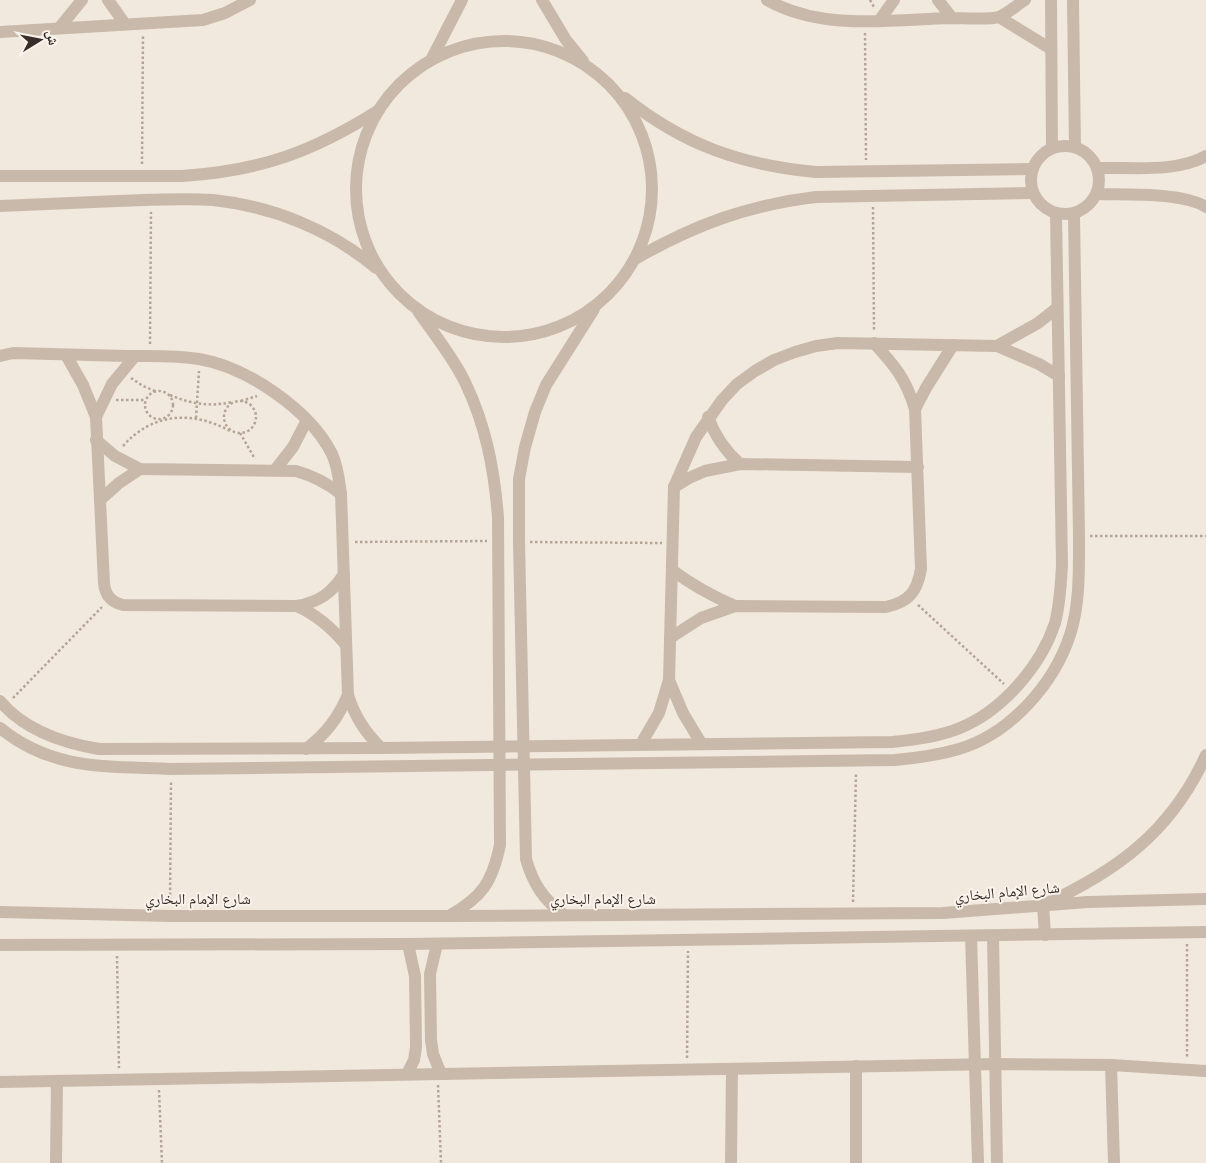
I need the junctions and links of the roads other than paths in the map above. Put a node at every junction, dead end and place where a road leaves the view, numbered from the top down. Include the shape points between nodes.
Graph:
1 (82, 0) edge
2 (108, 0) edge
3 (250, 0) edge
4 (462, 0) edge
5 (542, 0) edge
6 (767, 0) edge
7 (894, 0) edge
8 (938, 0) edge
9 (1025, 0) edge
10 (1051, 0) edge
11 (1073, 0) edge
12 (999, 17) junction
13 (952, 18) junction
14 (880, 21) junction
15 (125, 24) junction
16 (60, 27) junction
17 (1, 30) edge
18 (1052, 49) junction
19 (431, 60) junction
20 (588, 67) junction
21 (612, 88) junction
22 (379, 110) junction
23 (1075, 147) junction
24 (1052, 148) junction
25 (1206, 156) edge
26 (1097, 168) junction
27 (1032, 169) junction
28 (0, 176) edge
29 (1033, 194) junction
30 (1097, 194) junction
31 (0, 206) edge
32 (1206, 207) edge
33 (1056, 214) junction
34 (1074, 214) junction
35 (635, 259) junction
36 (381, 272) junction
37 (597, 305) junction
38 (415, 307) junction
39 (1057, 308) junction
40 (874, 343) junction
41 (953, 345) junction
42 (997, 346) junction
43 (0, 347) edge
44 (13, 353) junction
45 (66, 355) junction
46 (0, 356) edge
47 (135, 356) junction
48 (1059, 376) junction
49 (915, 409) junction
50 (96, 417) junction
51 (708, 417) junction
52 (307, 420) junction
53 (96, 440) junction
54 (740, 464) junction
55 (918, 467) junction
56 (140, 469) junction
57 (275, 470) junction
58 (674, 487) junction
59 (341, 494) junction
60 (100, 500) junction
61 (672, 570) junction
62 (344, 574) junction
63 (297, 606) junction
64 (735, 606) junction
65 (670, 638) junction
66 (346, 645) junction
67 (669, 680) junction
68 (348, 695) junction
69 (2, 704) edge
70 (0, 728) edge
71 (701, 743) junction
72 (641, 744) junction
73 (523, 745) junction
74 (499, 746) junction
75 (381, 748) junction
76 (306, 749) junction
77 (1206, 755) edge
78 (523, 765) junction
79 (500, 766) junction
80 (1206, 899) edge
81 (1043, 905) junction
82 (0, 912) edge
83 (564, 915) junction
84 (449, 916) junction
85 (1206, 932) edge
86 (1045, 935) junction
87 (971, 936) junction
88 (993, 936) junction
89 (408, 944) junction
90 (437, 944) junction
91 (0, 945) edge
92 (976, 1064) junction
93 (995, 1064) junction
94 (1111, 1065) junction
95 (856, 1066) junction
96 (732, 1069) junction
97 (1206, 1071) edge
98 (407, 1074) junction
99 (439, 1074) junction
100 (57, 1081) junction
101 (0, 1082) edge
102 (56, 1163) edge
103 (731, 1163) edge
104 (856, 1163) edge
105 (978, 1163) edge
106 (997, 1163) edge
107 (1114, 1163) edge

1 - 16 street
2 - 15 street
3 - 15 street via 203,20
4 - 19 street
5 - 20 street via 566,40
6 - 14 street via 816,18
7 - 14 street
8 - 13 street
9 - 12 street
10 - 18 street
11 - 23 street
12 - 13 street
12 - 18 street
13 - 14 street
15 - 16 street
16 - 17 street
18 - 24 street
19 - 20 street via 461,47 494,41 527,42 559,51
19 - 22 street via 402,82
20 - 21 street
21 - 27 street via 664,126 722,154 752,163 816,172
21 - 35 street via 634,118 650,170 652,188 648,225
22 - 28 street via 327,141 271,163 242,170 142,177
22 - 36 street via 364,140 357,174 357,208 366,241
23 - 24 street via 1063,145
23 - 26 street via 1092,158
24 - 27 street via 1037,160
25 - 26 street via 1179,166
26 - 30 street
27 - 29 street
29 - 33 street via 1046,209
29 - 35 street via 816,196 761,205 709,222 683,232
30 - 32 street via 1182,198
30 - 34 street
31 - 36 street via 214,200 277,213 334,238 358,252
33 - 34 street
33 - 39 street
34 - 78 street via 1079,536 1075,610 1061,658 1042,689 1023,710 985,738 961,749 932,756 856,761
35 - 37 street via 618,284
36 - 38 street
37 - 38 street via 563,326 526,336 486,337 449,327
37 - 73 street via 555,371 535,412 519,479
38 - 74 street via 464,381 489,448 498,517
39 - 42 street via 1038,323
39 - 48 street
40 - 41 street
40 - 49 street via 900,373
40 - 51 street via 816,346 774,360 737,384
41 - 42 street
41 - 49 street
42 - 48 street
43 - 44 street
44 - 45 street
44 - 46 street
45 - 47 street
45 - 50 street
47 - 50 street via 112,384
47 - 52 street via 199,359 236,371 270,389
48 - 71 street via 1060,599 1055,622 1043,650 1031,670 1011,691 986,714 960,728 920,739
49 - 55 street
50 - 53 street
51 - 54 street via 720,443
51 - 58 street
52 - 57 street via 293,447
52 - 59 street via 332,454
53 - 56 street via 115,456
53 - 60 street
54 - 55 street
54 - 58 street via 705,471
55 - 64 street via 921,569 918,584 909,597 886,607
56 - 57 street
56 - 60 street
57 - 59 street via 312,475
58 - 61 street
59 - 62 street
60 - 63 street via 104,582 110,599 123,605
61 - 64 street via 691,585
61 - 65 street
62 - 63 street via 325,597
62 - 66 street
63 - 66 street via 313,613
64 - 65 street via 701,618
65 - 67 street
66 - 68 street
67 - 71 street
67 - 72 street via 659,713
68 - 75 street via 360,724
68 - 76 street via 332,726
69 - 76 street via 48,736 99,748
70 - 79 street via 36,751 87,765 171,769
71 - 72 street
72 - 73 street
73 - 74 street
73 - 78 street
74 - 75 street
74 - 79 street
75 - 76 street
77 - 81 street via 1180,800 1134,852 1105,873
78 - 79 street
78 - 83 street via 526,859 539,891
79 - 84 street via 500,846 495,868 485,888 469,905
80 - 81 street, شارع الإمام البخاري
81 - 83 street, شارع الإمام البخاري via 943,913
81 - 86 street
82 - 84 street, شارع الإمام البخاري
83 - 84 street, شارع الإمام البخاري
85 - 86 street
86 - 88 street
87 - 88 street
87 - 90 street
87 - 92 street
88 - 93 street
89 - 90 street
89 - 91 street
89 - 98 street via 415,976 416,1047
90 - 99 street via 430,974 431,1040
92 - 93 street
92 - 95 street
92 - 105 street
93 - 94 street
93 - 106 street
94 - 97 street
94 - 107 street
95 - 96 street
95 - 104 street
96 - 99 street
96 - 103 street
98 - 99 street
98 - 100 street
100 - 101 street
100 - 102 street

